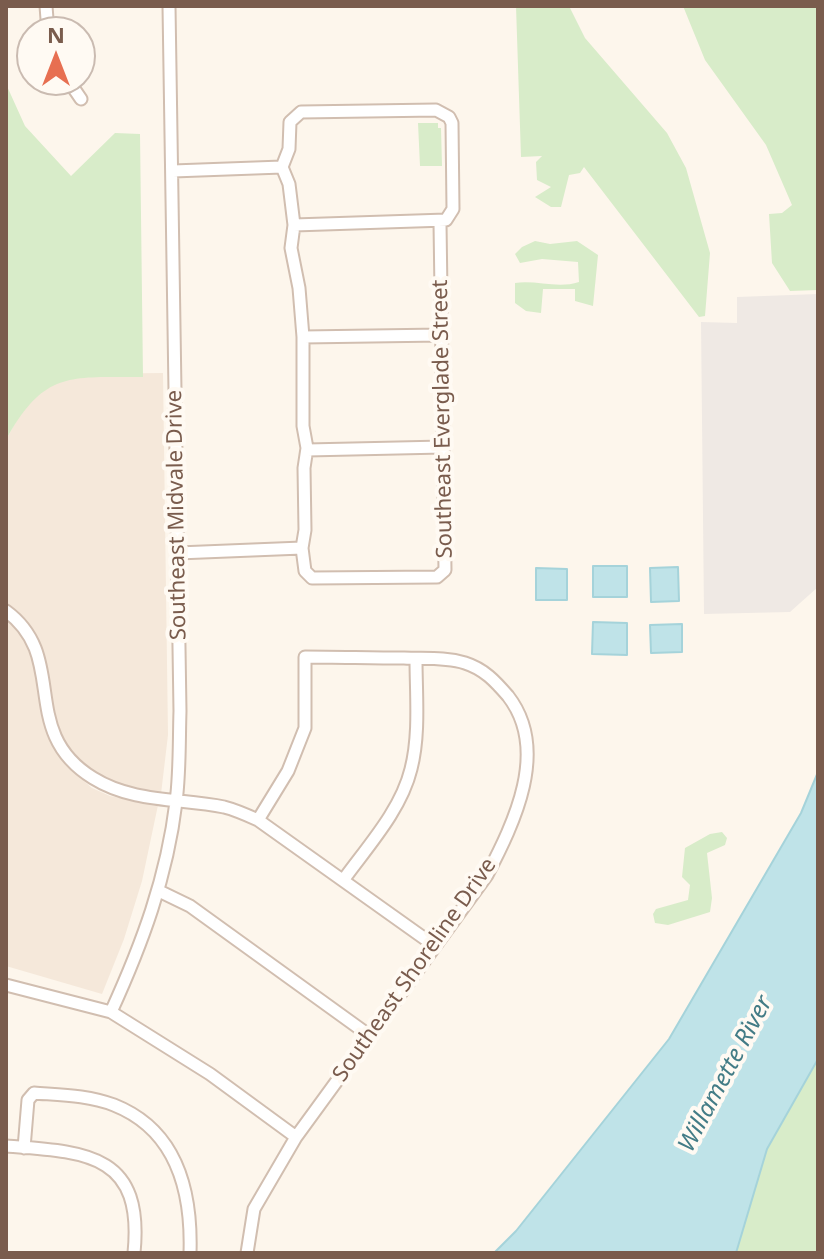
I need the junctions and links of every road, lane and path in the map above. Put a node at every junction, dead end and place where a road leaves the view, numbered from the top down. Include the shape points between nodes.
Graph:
1 (169, 6) edge
2 (79, 96) edge
3 (81, 99) dead end
4 (282, 167) junction
5 (173, 171) junction
6 (440, 223) junction
7 (294, 225) junction
8 (441, 335) junction
9 (303, 337) junction
10 (443, 447) junction
11 (307, 450) junction
12 (302, 548) junction
13 (178, 553) junction
14 (6, 611) edge
15 (416, 659) junction
16 (176, 801) junction
17 (258, 820) junction
18 (344, 879) junction
19 (159, 891) junction
20 (435, 946) junction
21 (6, 985) edge
22 (111, 1012) junction
23 (370, 1036) junction
24 (296, 1137) junction
25 (6, 1146) edge
26 (24, 1148) junction
27 (134, 1253) edge
28 (190, 1253) edge
29 (247, 1253) edge

1 - 5 street, Southeast Midvale Drive
2 - 3 street
4 - 5 street
4 - 6 street via 290,122 297,114 443,112 452,123 453,209
4 - 7 street via 289,179
5 - 13 street, Southeast Midvale Drive
6 - 7 street
6 - 8 street, Southeast Everglade Street
7 - 9 street via 291,248
8 - 9 street
8 - 10 street, Southeast Everglade Street
9 - 11 street
10 - 11 street
10 - 12 street, Southeast Everglade Street via 442,575 312,578
11 - 12 street
12 - 13 street
13 - 16 street, Southeast Midvale Drive
14 - 16 street via 36,649 48,721 71,761 114,789
15 - 17 street, Southeast Shoreline Drive via 305,657 305,728 288,771
15 - 18 street via 411,770 395,807
15 - 20 street, Southeast Shoreline Drive via 463,662 486,672 516,707 527,751 519,803 505,840 487,875
16 - 17 street via 225,807
16 - 19 street, Southeast Midvale Drive
17 - 18 street
18 - 20 street
19 - 22 street, Southeast Midvale Drive
19 - 23 street via 190,906
20 - 23 street, Southeast Shoreline Drive
21 - 22 street
22 - 24 street via 210,1074
23 - 24 street, Southeast Shoreline Drive
24 - 29 street, Southeast Shoreline Drive via 254,1209
25 - 26 street
26 - 27 street via 72,1152 114,1171 134,1207
26 - 28 street via 28,1100 34,1093 115,1105 145,1123 179,1169 189,1201

